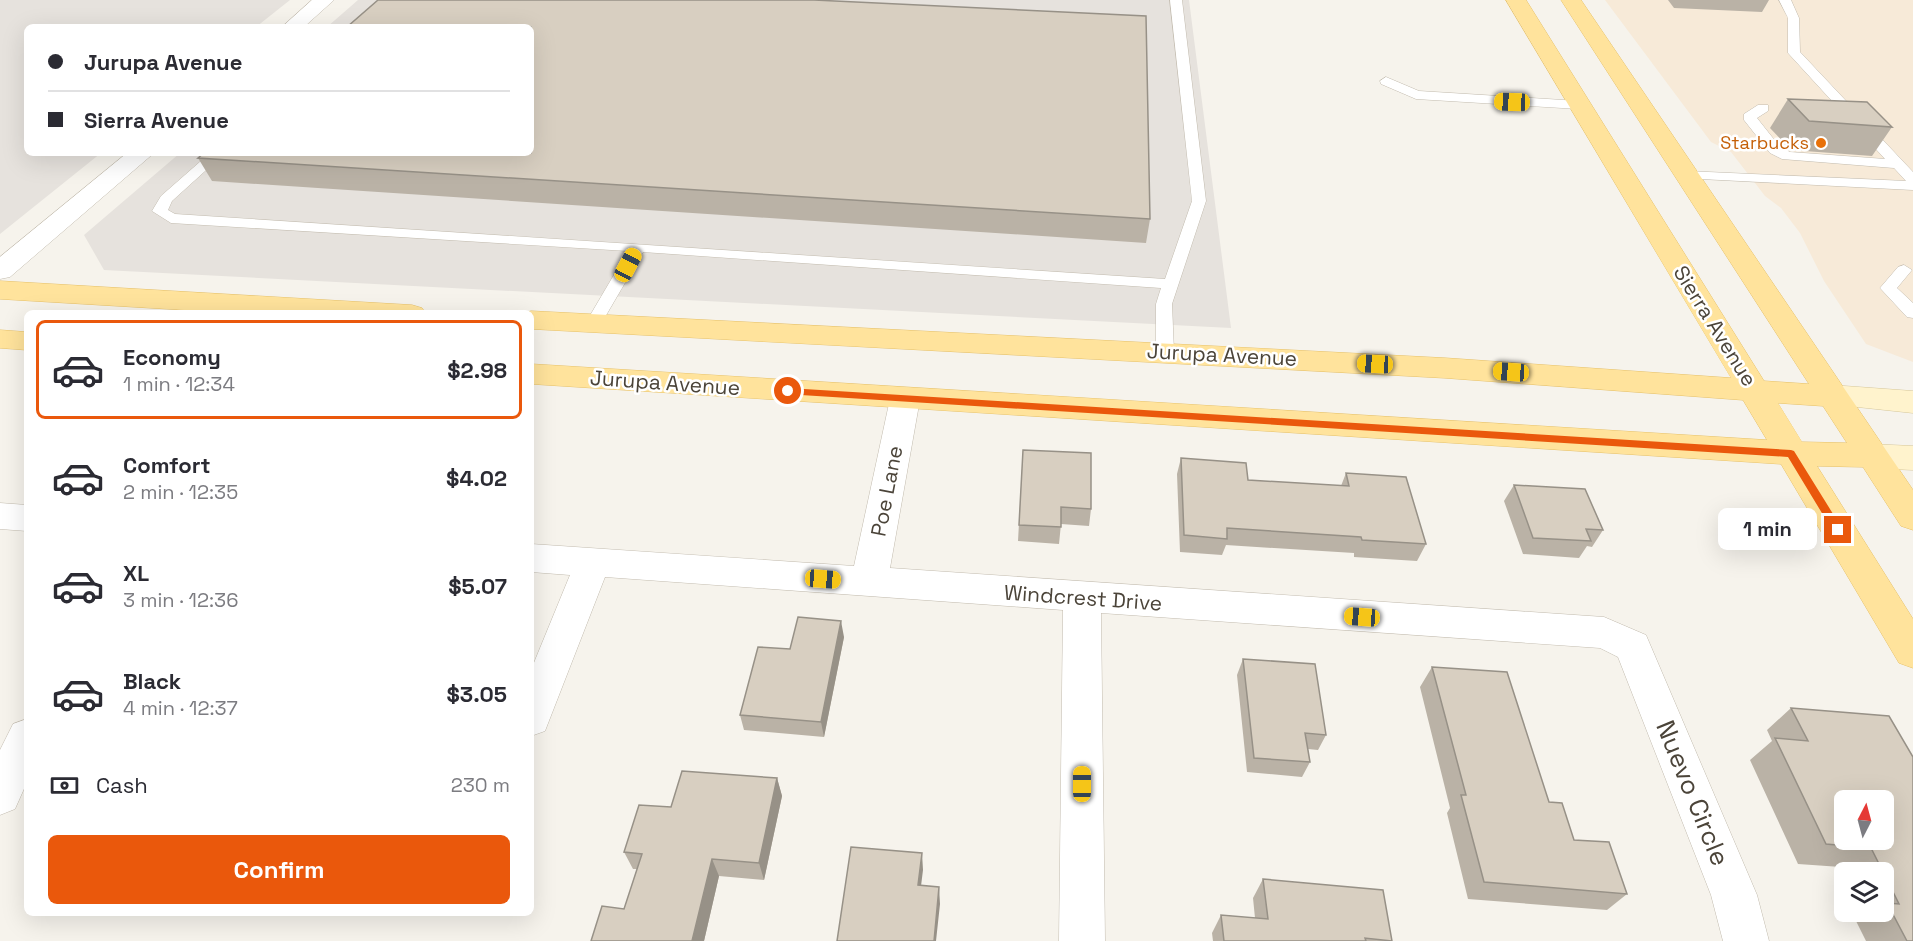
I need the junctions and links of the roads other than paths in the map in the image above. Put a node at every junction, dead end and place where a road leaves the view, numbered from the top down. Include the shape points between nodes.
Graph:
1 (324, 0) edge
2 (1176, 0) edge
3 (1516, 0) edge
4 (1571, 0) edge
5 (1785, 0) edge
6 (296, 24) edge
7 (1386, 81) dead end
8 (1579, 105) junction
9 (1763, 108) dead end
10 (138, 156) edge
11 (215, 156) edge
12 (1898, 165) junction
13 (1686, 175) junction
14 (1913, 180) edge
15 (1913, 186) edge
16 (638, 247) junction
17 (1905, 270) dead end
18 (0, 271) edge
19 (1171, 284) junction
20 (0, 290) edge
21 (343, 310) edge
22 (1913, 313) edge
23 (534, 320) edge
24 (593, 324) junction
25 (0, 339) edge
26 (24, 341) edge
27 (1165, 352) junction
28 (534, 374) edge
29 (1755, 390) junction
30 (1831, 396) junction
31 (905, 399) junction
32 (1913, 402) edge
33 (1791, 453) junction
34 (1870, 456) junction
35 (1913, 458) edge
36 (0, 516) edge
37 (1913, 517) edge
38 (24, 518) edge
39 (534, 558) edge
40 (593, 563) junction
41 (869, 583) junction
42 (1083, 598) junction
43 (1633, 646) joint
44 (1913, 652) edge
45 (534, 710) edge
46 (24, 743) edge
47 (0, 795) edge
48 (1082, 941) edge
49 (1746, 941) edge

1 - 6 street
2 - 19 lane via 1199,201
3 - 8 main road, Sierra Avenue
4 - 13 main road
5 - 12 lane via 1795,16 1791,39 1794,53
7 - 8 lane via 1416,95
8 - 29 main road, Sierra Avenue
9 - 12 lane via 1749,117 1775,150 1787,156
10 - 18 street
11 - 16 lane via 166,199 160,211 171,218
12 - 14 lane
13 - 15 lane
13 - 30 main road
16 - 19 lane
16 - 24 lane
17 - 22 lane via 1888,288
19 - 27 lane via 1164,304
20 - 21 main road
23 - 24 main road, Jurupa Avenue
24 - 27 main road, Jurupa Avenue
25 - 26 main road
27 - 29 main road, Jurupa Avenue
28 - 31 main road, Jurupa Avenue
29 - 30 main road, Jurupa Avenue
29 - 33 main road, Sierra Avenue
30 - 32 main road, Jurupa Avenue
30 - 34 main road
31 - 33 main road, Jurupa Avenue
31 - 41 street, Poe Lane
33 - 34 main road, Jurupa Avenue
33 - 44 main road, Sierra Avenue
34 - 35 main road, Jurupa Avenue
34 - 37 main road
36 - 38 street
39 - 40 street, Windcrest Drive
40 - 41 street, Windcrest Drive
40 - 45 street
41 - 42 street, Windcrest Drive
42 - 43 street, Windcrest Drive via 1594,632
42 - 48 street
43 - 49 street, Nuevo Circle via 1734,895
46 - 47 street

